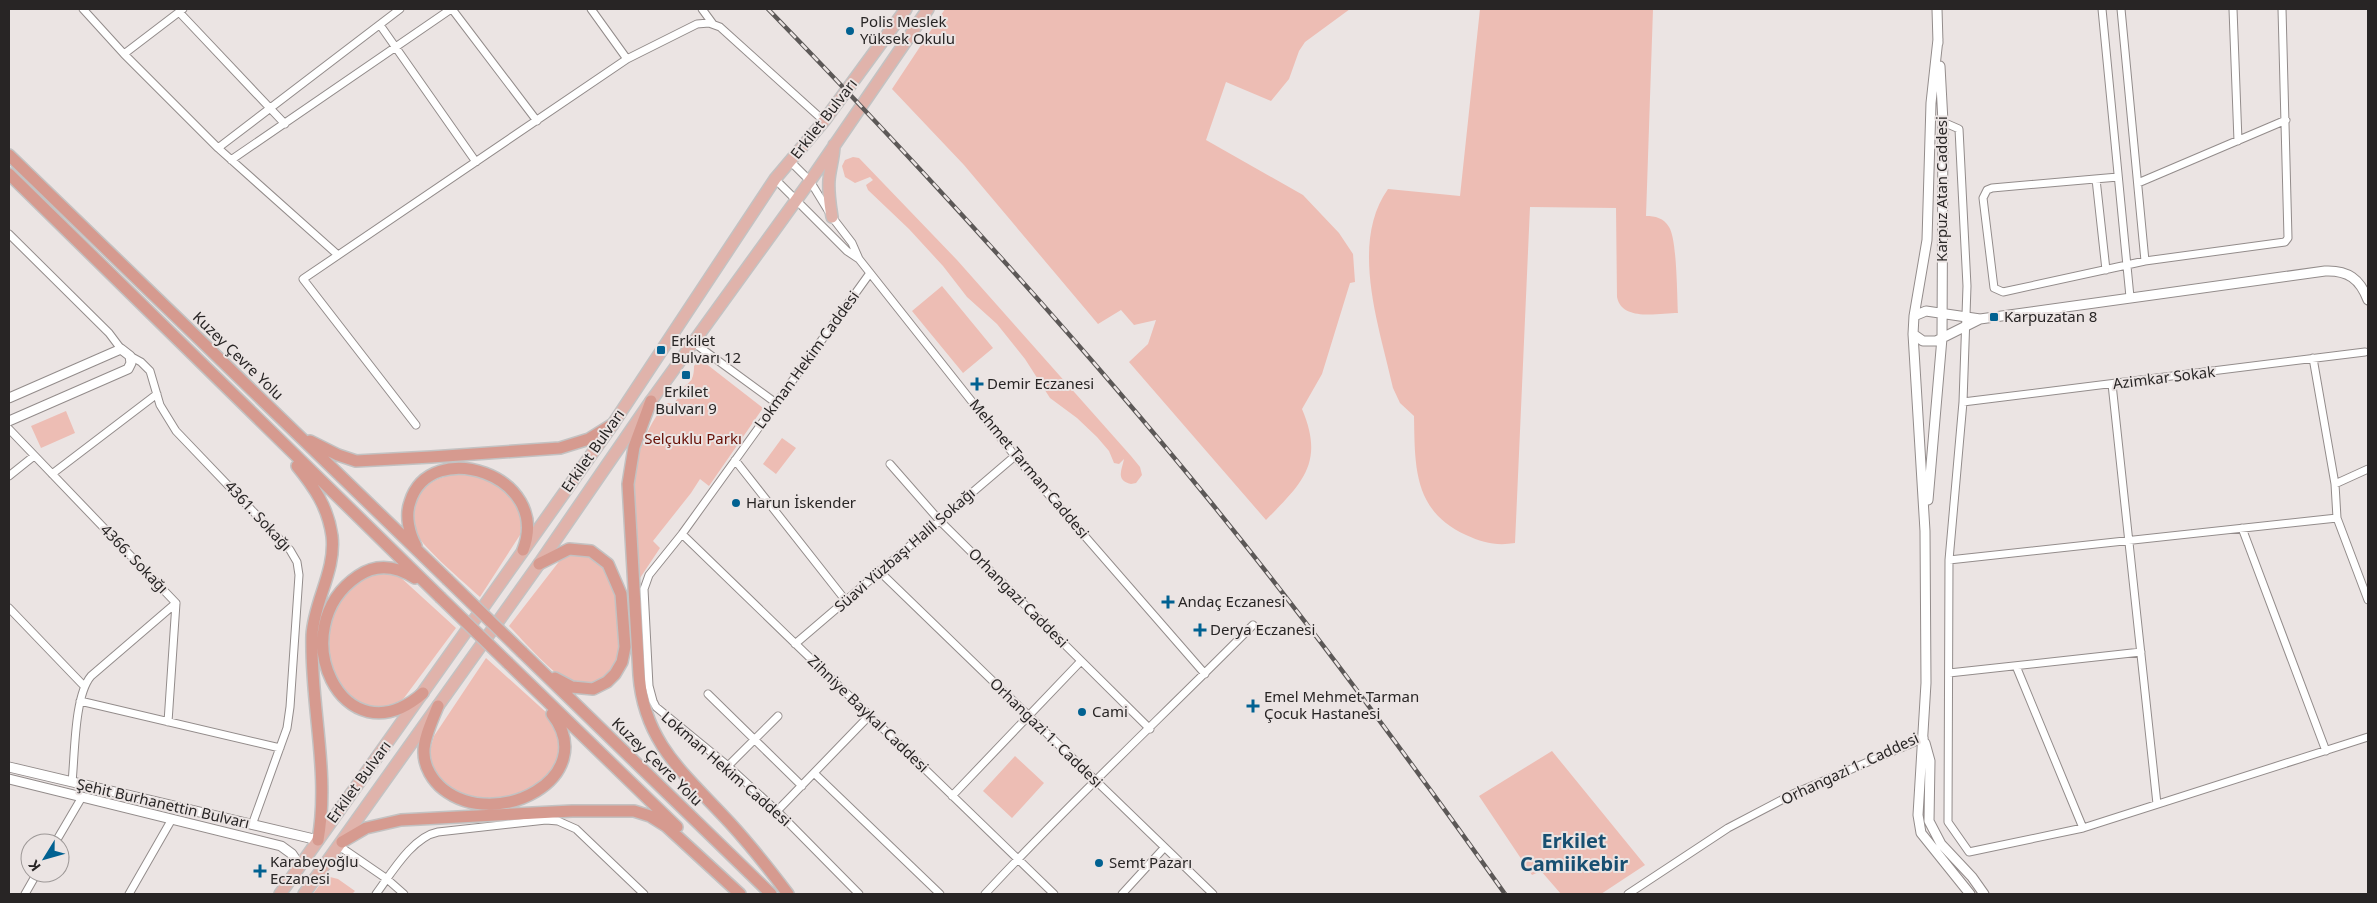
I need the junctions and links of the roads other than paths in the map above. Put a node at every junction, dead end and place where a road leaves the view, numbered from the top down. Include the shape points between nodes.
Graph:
1 (83, 9) edge
2 (400, 9) edge
3 (452, 9) edge
4 (592, 9) edge
5 (702, 9) edge
6 (906, 9) edge
7 (928, 9) edge
8 (1937, 9) edge
9 (2102, 9) edge
10 (2121, 9) edge
11 (2233, 9) edge
12 (2282, 9) edge
13 (181, 10) edge
14 (713, 24) junction
15 (380, 25) junction
16 (1938, 39) junction
17 (396, 47) junction
18 (124, 54) junction
19 (627, 59) junction
20 (270, 108) junction
21 (537, 120) junction
22 (2286, 120) junction
23 (824, 121) junction
24 (1943, 122) junction
25 (285, 124) junction
26 (2238, 141) junction
27 (834, 145) junction
28 (218, 148) junction
29 (9, 155) edge
30 (232, 160) junction
31 (790, 161) junction
32 (476, 162) junction
33 (9, 174) edge
34 (2118, 177) junction
35 (775, 179) junction
36 (2096, 179) junction
37 (810, 181) junction
38 (2138, 183) junction
39 (796, 200) junction
40 (832, 217) junction
41 (9, 234) edge
42 (338, 255) junction
43 (859, 259) junction
44 (2145, 261) junction
45 (2127, 265) junction
46 (2106, 270) junction
47 (870, 273) junction
48 (2130, 297) junction
49 (2368, 300) edge
50 (1941, 312) junction
51 (1914, 316) junction
52 (1966, 316) junction
53 (1980, 319) junction
54 (1966, 326) junction
55 (1913, 334) junction
56 (1942, 338) junction
57 (694, 343) junction
58 (121, 349) junction
59 (2365, 352) dead end
60 (130, 356) junction
61 (2313, 358) junction
62 (2112, 384) junction
63 (157, 394) junction
64 (9, 398) edge
65 (651, 402) junction
66 (1964, 402) junction
67 (776, 403) junction
68 (9, 421) edge
69 (612, 424) junction
70 (416, 425) dead end
71 (268, 429) junction
72 (9, 430) edge
73 (299, 435) junction
74 (34, 456) junction
75 (1015, 456) junction
76 (735, 460) junction
77 (890, 464) dead end
78 (2368, 469) edge
79 (52, 474) junction
80 (9, 476) edge
81 (2335, 484) junction
82 (2337, 518) junction
83 (940, 521) junction
84 (2242, 528) junction
85 (1925, 531) junction
86 (682, 534) junction
87 (2128, 540) junction
88 (523, 550) junction
89 (423, 556) junction
90 (1949, 560) junction
91 (539, 564) junction
92 (879, 571) junction
93 (440, 597) junction
94 (2368, 600) edge
95 (846, 601) junction
96 (176, 603) junction
97 (9, 608) edge
98 (1253, 625) dead end
99 (795, 644) junction
100 (2141, 652) junction
101 (1081, 661) junction
102 (2016, 666) junction
103 (544, 672) junction
104 (1949, 673) junction
105 (1205, 674) junction
106 (528, 683) junction
107 (84, 686) junction
108 (423, 693) junction
109 (708, 694) dead end
110 (80, 701) junction
111 (438, 706) junction
112 (778, 716) dead end
113 (869, 716) junction
114 (1027, 717) junction
115 (168, 722) junction
116 (1150, 729) junction
117 (2368, 737) edge
118 (1924, 738) junction
119 (755, 739) junction
120 (280, 748) junction
121 (2326, 751) junction
122 (728, 766) junction
123 (9, 767) edge
124 (814, 773) junction
125 (9, 779) edge
126 (1095, 780) junction
127 (72, 782) junction
128 (802, 786) junction
129 (952, 796) junction
130 (82, 797) junction
131 (2157, 804) junction
132 (777, 811) junction
133 (172, 819) junction
134 (252, 825) junction
135 (2083, 828) junction
136 (61, 833) edge
137 (318, 840) junction
138 (340, 844) junction
139 (1164, 848) junction
140 (1018, 859) junction
141 (300, 866) junction
142 (387, 879) junction
143 (31, 883) edge
144 (25, 894) edge
145 (129, 894) edge
146 (280, 894) edge
147 (304, 894) edge
148 (376, 894) edge
149 (404, 894) edge
150 (644, 894) edge
151 (740, 894) edge
152 (746, 894) edge
153 (771, 894) edge
154 (788, 894) edge
155 (859, 894) edge
156 (940, 894) edge
157 (985, 894) edge
158 (1054, 894) edge
159 (1122, 894) edge
160 (1213, 894) edge
161 (1628, 894) edge
162 (1970, 894) edge
163 (1984, 894) edge

1 - 18 street
2 - 15 street
3 - 17 street
3 - 21 street
4 - 19 street
5 - 14 street
6 - 23 main road, Erkilet Bulvarı
7 - 27 main road, Erkilet Bulvarı
8 - 16 street, Karpuz Atan Caddesi
9 - 34 street
10 - 38 street
11 - 26 street
12 - 22 street
13 - 18 street
13 - 20 street
14 - 19 street via 697,24
14 - 23 street
15 - 17 street
15 - 20 street
16 - 24 street, Karpuz Atan Caddesi
16 - 51 street, Karpuz Atan Caddesi via 1931,103 1927,240
17 - 25 street
17 - 32 street
18 - 28 street
19 - 21 street
20 - 25 street
20 - 28 street
21 - 32 street
22 - 26 street
22 - 44 street via 2288,238 2285,242
23 - 31 main road, Erkilet Bulvarı
24 - 50 street, Karpuz Atan Caddesi
24 - 52 street via 1959,129
25 - 30 street
26 - 38 street
27 - 37 main road, Erkilet Bulvarı
27 - 40 main road via 828,194
28 - 30 street
29 - 73 highway, Kuzey Çevre Yolu
30 - 42 street
31 - 35 main road, Erkilet Bulvarı
31 - 37 street, Mehmet Tarman Caddesi
32 - 42 street
33 - 71 highway, Kuzey Çevre Yolu
34 - 36 street
34 - 45 street
35 - 39 street, Mehmet Tarman Caddesi
35 - 69 main road, Erkilet Bulvarı
36 - 46 street
36 - 46 street via 1987,190 1983,198 1992,285 2003,292
37 - 39 main road, Erkilet Bulvarı
37 - 40 street, Mehmet Tarman Caddesi
38 - 44 street
39 - 43 street, Mehmet Tarman Caddesi via 846,251
39 - 57 main road, Erkilet Bulvarı
40 - 43 street, Mehmet Tarman Caddesi via 852,243
41 - 58 street via 109,333
42 - 70 street via 303,279
43 - 47 street, Mehmet Tarman Caddesi
44 - 45 street
45 - 46 street
45 - 48 street
47 - 67 street, Lokman Hekim Caddesi
47 - 75 street, Mehmet Tarman Caddesi
48 - 49 street via 2334,270 2357,280
48 - 53 street
50 - 51 street via 1926,311
50 - 52 street
50 - 56 street, Karpuz Atan Caddesi
51 - 55 street, Karpuz Atan Caddesi
52 - 53 street
52 - 54 street
53 - 54 street
54 - 56 street
54 - 66 street
55 - 56 street via 1923,341
55 - 85 street, Orhangazi 1. Caddesi
56 - 85 street, Orhangazi 1. Caddesi
57 - 65 main road, Erkilet Bulvarı
57 - 67 street
58 - 60 street
58 - 64 street
59 - 61 street, Azimkar Sokak
60 - 63 street, 4361. Sokağı via 150,371
60 - 68 street via 128,369
61 - 62 street, Azimkar Sokak
61 - 81 street
62 - 66 street, Azimkar Sokak
62 - 87 street
63 - 79 street
63 - 120 street, 4361. Sokağı via 164,414 176,431 290,550 297,562 300,575 292,687 287,728
65 - 91 main road, Erkilet Bulvarı
65 - 154 highway via 634,447 628,484 639,675 644,710 670,760 746,840
66 - 90 street
67 - 76 street, Lokman Hekim Caddesi
69 - 73 highway via 589,439 560,448 356,461
69 - 88 main road, Erkilet Bulvarı
71 - 93 highway, Kuzey Çevre Yolu
71 - 137 highway via 318,492 332,537 331,562 312,633 322,790
72 - 74 street, 4366. Sokağı
73 - 89 highway, Kuzey Çevre Yolu
74 - 79 street, 4366. Sokağı
74 - 80 street
75 - 83 street, Süavi Yüzbaşı Halil Sokağı
75 - 105 street, Mehmet Tarman Caddesi
76 - 86 street, Lokman Hekim Caddesi
76 - 95 street
77 - 83 street, Orhangazi Caddesi
78 - 81 street
79 - 96 street, 4366. Sokağı
81 - 82 street
82 - 84 street
82 - 94 street
83 - 92 street, Süavi Yüzbaşı Halil Sokağı
83 - 101 street, Orhangazi Caddesi
84 - 87 street
84 - 121 street
85 - 118 street, Orhangazi 1. Caddesi
86 - 99 street, Zihniye Baykal Caddesi
86 - 122 street, Lokman Hekim Caddesi via 649,576 644,589 650,694 656,707
87 - 90 street
87 - 100 street
88 - 89 highway via 528,525 517,494 487,474 455,468 427,478 410,500 409,529
88 - 108 main road, Erkilet Bulvarı
89 - 103 highway, Kuzey Çevre Yolu, bridge
90 - 104 street
91 - 103 highway via 574,548 602,557 612,570 621,594 625,639 619,668 599,687 572,687
91 - 111 main road, Erkilet Bulvarı
92 - 95 street, Süavi Yüzbaşı Halil Sokağı
92 - 114 street, Orhangazi 1. Caddesi
93 - 106 highway, bridge
93 - 108 highway via 401,570 388,567 373,569 340,591 323,629 323,655 328,672 340,693 353,706 382,713 403,707
95 - 99 street, Süavi Yüzbaşı Halil Sokağı
96 - 107 street via 91,676
96 - 115 street, 4366. Sokağı
97 - 107 street
98 - 105 street
99 - 113 street, Zihniye Baykal Caddesi
100 - 102 street
100 - 131 street
101 - 114 street
101 - 116 street, Orhangazi Caddesi
102 - 104 street
102 - 135 street
103 - 153 highway, Kuzey Çevre Yolu
104 - 135 street via 1948,822 1969,852
105 - 116 street
106 - 111 highway via 561,727 565,750 558,769 544,786 508,804 464,801 435,781 428,769 424,750
106 - 152 highway
107 - 110 street
108 - 137 main road, Erkilet Bulvarı
109 - 119 street
110 - 115 street
110 - 127 street
111 - 138 main road, Erkilet Bulvarı
112 - 119 street
113 - 124 street
113 - 129 street, Zihniye Baykal Caddesi
114 - 126 street, Orhangazi 1. Caddesi
114 - 129 street
115 - 120 street
116 - 126 street
117 - 121 street
118 - 161 street, Orhangazi 1. Caddesi via 1793,794 1728,828
118 - 162 street via 1918,815 1921,834
118 - 163 street via 1930,761 1929,821 1940,844
119 - 122 street
119 - 128 street
120 - 134 street, 4361. Sokağı
121 - 131 street
122 - 132 street, Lokman Hekim Caddesi
123 - 127 street, Şehit Burhanettin Bulvarı
124 - 128 street
124 - 156 street
125 - 130 street, Şehit Burhanettin Bulvarı
126 - 139 street, Orhangazi 1. Caddesi
126 - 140 street
127 - 130 street
127 - 134 street, Şehit Burhanettin Bulvarı
128 - 132 street
129 - 140 street, Zihniye Baykal Caddesi
130 - 133 street, Şehit Burhanettin Bulvarı
130 - 136 street
131 - 135 street
132 - 155 street, Lokman Hekim Caddesi
133 - 141 street, Şehit Burhanettin Bulvarı via 281,846
133 - 145 street
134 - 137 street, Şehit Burhanettin Bulvarı
137 - 141 main road, Erkilet Bulvarı
138 - 142 street
138 - 147 main road, Erkilet Bulvarı
138 - 151 highway via 366,828 400,820 634,811 666,826
139 - 159 street
139 - 160 street, Orhangazi 1. Caddesi
140 - 157 street
140 - 158 street, Zihniye Baykal Caddesi
141 - 146 main road, Erkilet Bulvarı
142 - 148 street
142 - 149 street
142 - 150 street via 418,841 432,833 552,820 576,829
143 - 144 street

